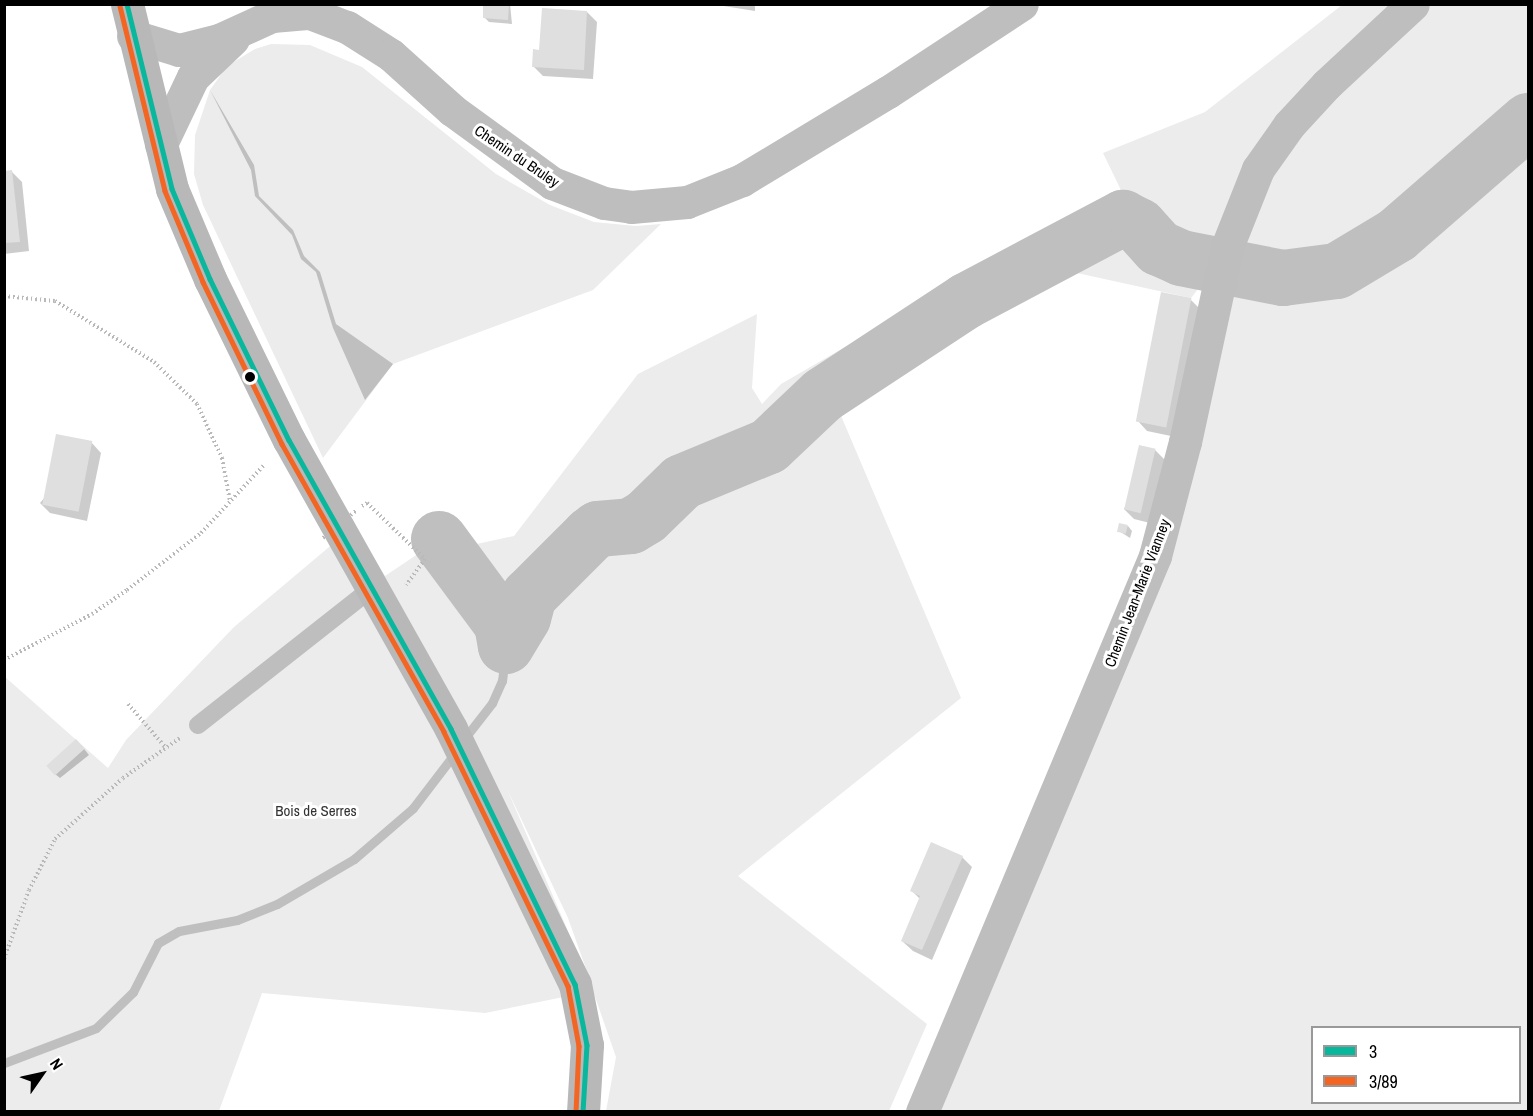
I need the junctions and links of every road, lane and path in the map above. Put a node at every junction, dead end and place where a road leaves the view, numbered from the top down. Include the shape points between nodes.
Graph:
1 (127, 4) edge
2 (1022, 4) edge
3 (1413, 4) edge
4 (245, 28) junction
5 (133, 36) junction
6 (161, 144) junction
7 (4, 296) edge
8 (289, 440) junction
9 (230, 501) junction
10 (367, 502) dead end
11 (357, 510) dead end
12 (323, 538) dead end
13 (387, 589) junction
14 (4, 660) edge
15 (128, 704) dead end
16 (198, 725) dead end
17 (4, 959) edge
18 (583, 1112) edge
19 (922, 1112) edge

1 - 5 main road
2 - 4 street, Chemin du Bruley via 742,180 687,202 631,207 576,194 537,173 452,110 392,55 347,27 310,13 272,16
3 - 19 street, Chemin Jean-Marie Vianney via 1289,124 1258,169 1227,247 1170,506 1155,556
4 - 5 street, Chemin du Bruley via 179,50
4 - 6 street, Chemin du Bruley via 193,77
5 - 6 main road
6 - 8 main road via 172,189 197,249
7 - 9 path via 56,301 154,362 197,404 222,458
8 - 9 path
8 - 13 main road
9 - 14 path via 201,533 127,590 92,614
10 - 13 path via 425,559
11 - 12 path, bridge
13 - 16 lane
13 - 18 main road via 575,984 587,1045
15 - 17 path via 166,748 123,778 55,839 29,890

